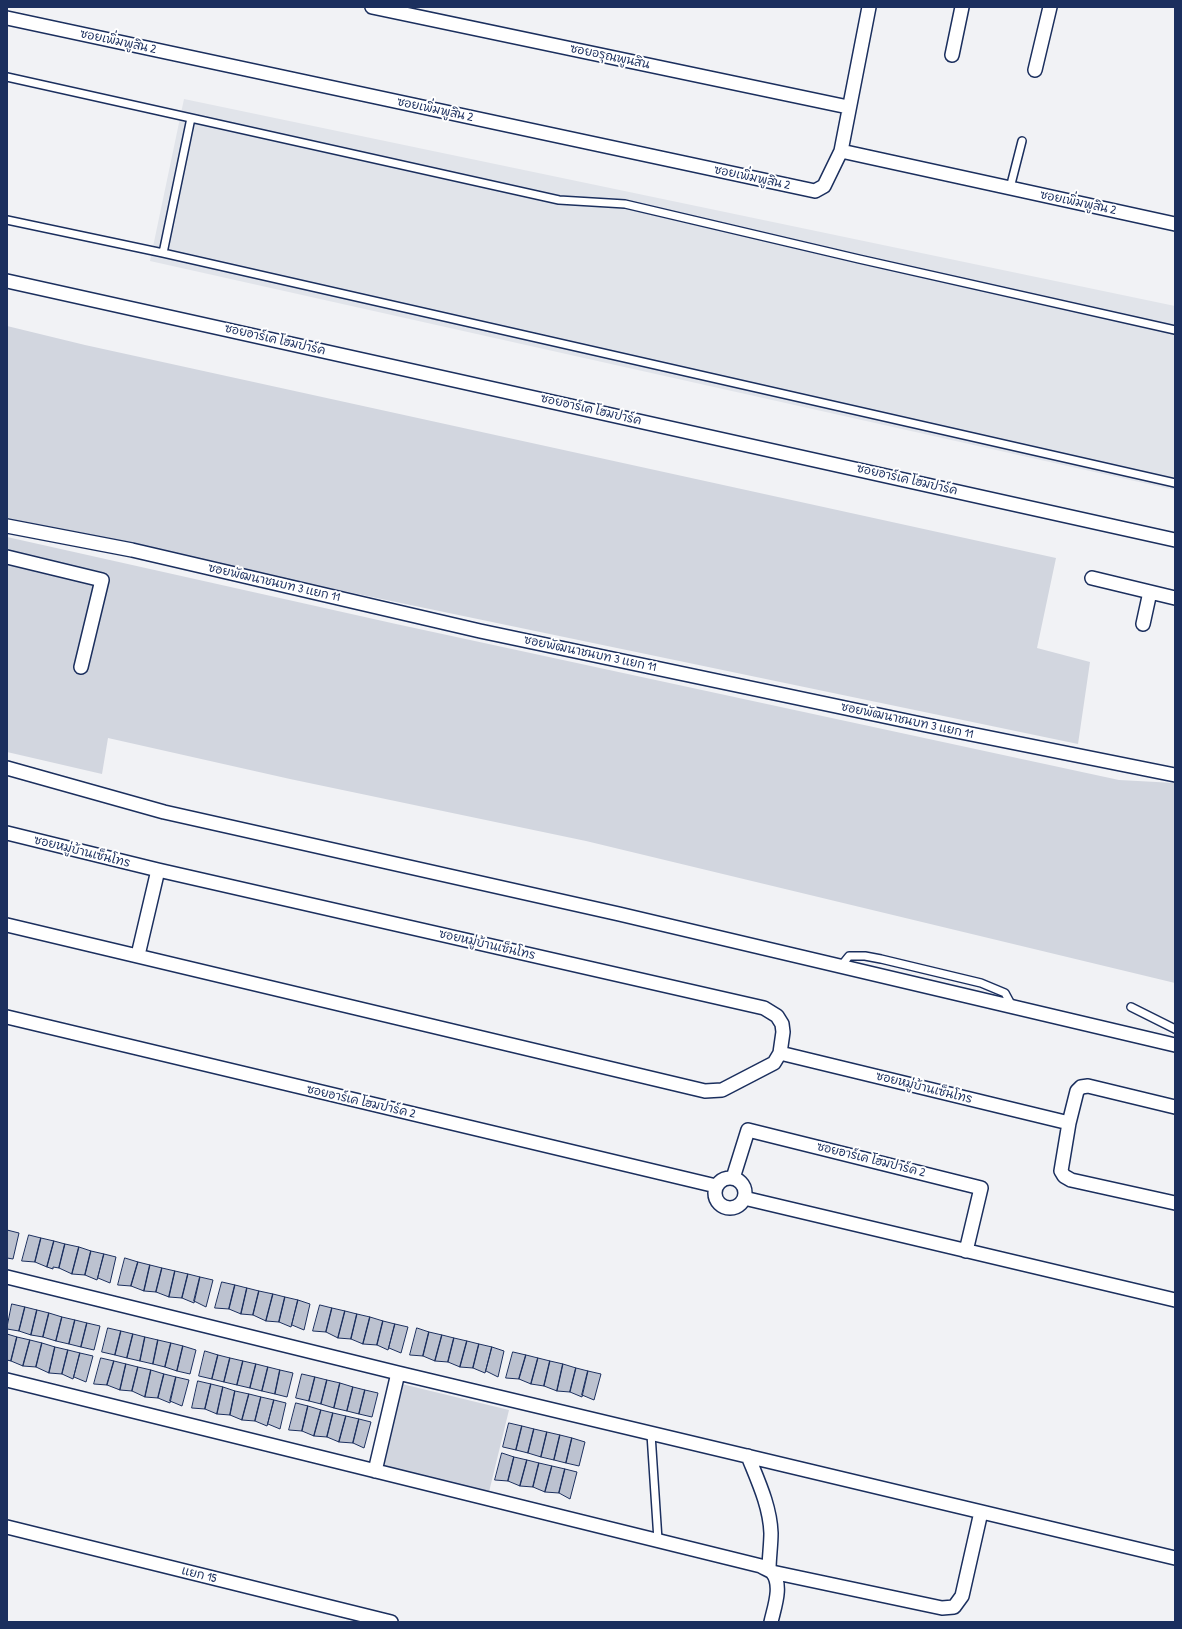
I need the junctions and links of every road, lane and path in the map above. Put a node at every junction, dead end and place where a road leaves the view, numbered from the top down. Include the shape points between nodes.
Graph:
1 (372, 7) edge
2 (869, 7) edge
3 (962, 7) edge
4 (1050, 7) edge
5 (7, 18) edge
6 (952, 55) dead end
7 (1035, 70) dead end
8 (7, 77) edge
9 (848, 107) junction
10 (191, 118) junction
11 (1022, 141) dead end
12 (841, 151) junction
13 (1010, 188) junction
14 (7, 220) edge
15 (1175, 224) edge
16 (163, 253) junction
17 (7, 281) edge
18 (1175, 330) edge
19 (1175, 483) edge
20 (7, 526) edge
21 (1175, 540) edge
22 (7, 557) edge
23 (1092, 578) dead end
24 (1150, 592) junction
25 (1175, 598) edge
26 (1143, 624) dead end
27 (81, 667) dead end
28 (7, 768) edge
29 (1174, 773) edge
30 (7, 833) edge
31 (158, 870) junction
32 (7, 925) edge
33 (138, 955) junction
34 (1131, 1007) dead end
35 (7, 1017) edge
36 (1175, 1029) edge
37 (1175, 1045) edge
38 (780, 1053) junction
39 (1175, 1107) edge
40 (1069, 1123) junction
41 (733, 1178) junction
42 (716, 1186) junction
43 (744, 1198) junction
44 (1175, 1203) edge
45 (966, 1251) junction
46 (7, 1277) edge
47 (1175, 1300) edge
48 (398, 1373) junction
49 (7, 1380) edge
50 (651, 1434) junction
51 (748, 1456) junction
52 (375, 1471) junction
53 (981, 1512) junction
54 (7, 1527) edge
55 (658, 1540) junction
56 (1175, 1558) edge
57 (770, 1571) junction
58 (391, 1622) edge
59 (771, 1622) edge

1 - 9 street, ซอยอรุณพูนสิน
2 - 9 street, ซอยเพิ่มพูสิน 2
3 - 6 street
4 - 7 street
5 - 12 street, ซอยเพิ่มพูสิน 2 via 805,190 815,191 824,186
8 - 10 lane
9 - 12 street, ซอยเพิ่มพูสิน 2
10 - 16 lane
10 - 18 lane via 559,200 625,204
11 - 13 lane
12 - 13 street, ซอยเพิ่มพูสิน 2
13 - 15 street, ซอยเพิ่มพูสิน 2
14 - 16 lane
16 - 19 lane
17 - 21 street, ซอยอาร์เค โฮมปาร์ค
20 - 29 street, ซอยพัฒนาชนบท 3 แยก 11 via 139,552 511,638 918,724
22 - 27 street via 102,580
23 - 24 street
24 - 25 street
24 - 26 street
28 - 37 street via 164,812 619,914
30 - 31 street, ซอยหมู่บ้านเซ็นโทร
31 - 33 street
31 - 38 street, ซอยหมู่บ้านเซ็นโทร via 764,1008 777,1016 782,1024
32 - 33 street
33 - 38 street via 705,1091 722,1090 774,1064
34 - 36 lane
35 - 42 street, ซอยอาร์เค โฮมปาร์ค 2
38 - 40 street, ซอยหมู่บ้านเซ็นโทร
39 - 40 street via 1088,1086 1081,1087 1077,1091
40 - 44 street via 1060,1171 1064,1176 1071,1180
41 - 42 street via 724,1179
41 - 43 street via 744,1188
41 - 45 street, ซอยอาร์เค โฮมปาร์ค 2 via 748,1130 981,1188
42 - 43 street via 714,1196 724,1207 734,1208
43 - 45 street
45 - 47 street
46 - 48 street
48 - 50 street
48 - 52 street
49 - 52 street
50 - 51 street
50 - 55 lane
51 - 53 street
51 - 57 street via 769,1518
52 - 55 street
53 - 56 street
53 - 57 street via 962,1596 954,1606 942,1608
54 - 58 street, แยก 15
55 - 57 street via 761,1566
57 - 59 street via 777,1583 777,1597

